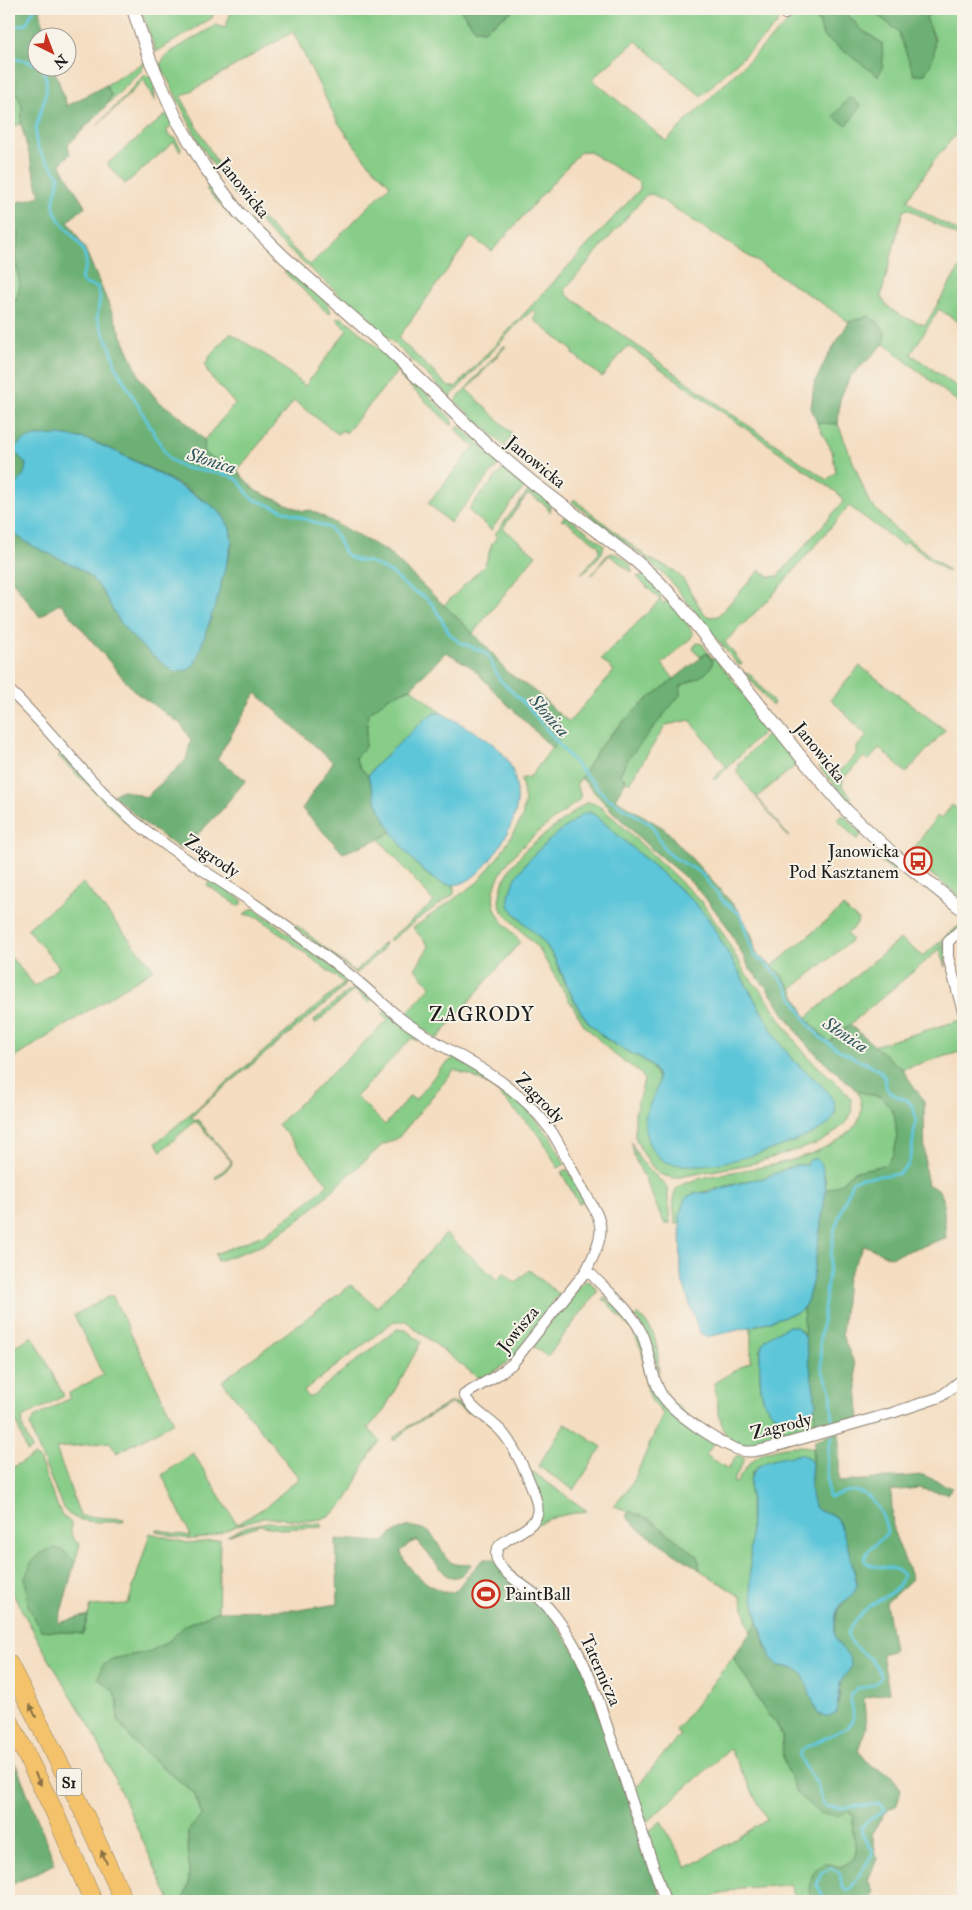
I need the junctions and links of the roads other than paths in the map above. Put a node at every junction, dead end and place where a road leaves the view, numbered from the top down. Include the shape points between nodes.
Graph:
1 (133, 9) edge
2 (9, 690) edge
3 (963, 910) edge
4 (963, 926) edge
5 (963, 1012) edge
6 (586, 1271) junction
7 (963, 1379) edge
8 (464, 1396) joint
9 (9, 1664) edge
10 (9, 1720) edge
11 (93, 1901) edge
12 (124, 1901) edge
13 (665, 1901) edge

1 - 3 street, Janowicka via 150,60 176,118 204,166 239,213 489,446 658,581 847,811 896,857
2 - 6 street, Zagrody via 100,790 142,828 269,914 403,1021 480,1066 524,1099 553,1133 598,1214 600,1236
4 - 5 street via 948,942 948,957
6 - 7 street, Zagrody via 638,1325 663,1397 702,1431 746,1452 892,1414 940,1397
6 - 8 street, Jowisza via 512,1364
8 - 13 street, Taternicza via 471,1407 499,1428 509,1440 537,1504 533,1522 499,1546 497,1561 551,1611 583,1659
12 -> 9 highway, S1 via 77,1798
10 -> 11 highway, S1 via 54,1811

